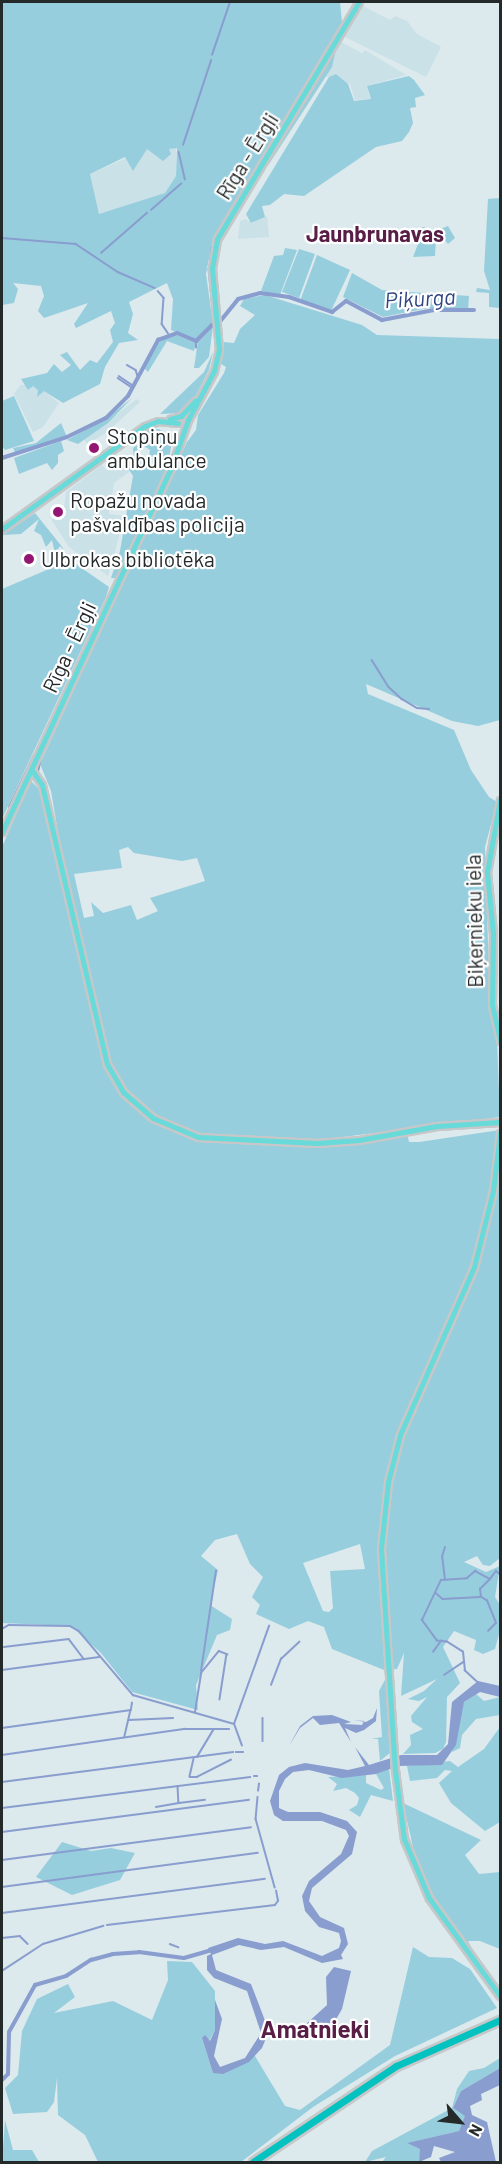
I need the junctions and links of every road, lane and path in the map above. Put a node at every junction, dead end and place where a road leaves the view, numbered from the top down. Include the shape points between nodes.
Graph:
1 (359, 2) edge
2 (218, 342) junction
3 (209, 382) junction
4 (203, 387) junction
5 (156, 422) junction
6 (181, 426) junction
7 (171, 468) junction
8 (167, 476) junction
9 (2, 530) edge
10 (30, 771) junction
11 (501, 800) edge
12 (2, 832) edge
13 (501, 1041) edge
14 (501, 1122) edge
15 (501, 1132) edge
16 (501, 1996) edge
17 (501, 2019) edge
18 (253, 2163) edge

1 - 2 main road, Rīga - Ērgļi via 216,242 212,267
2 - 3 main road, Rīga - Ērgļi via 218,358
2 - 4 main road, Rīga - Ērgļi
3 - 6 main road, Rīga - Ērgļi
3 - 7 main road
4 - 5 main road via 181,416
4 - 6 main road, Rīga - Ērgļi
5 - 6 main road
5 - 9 main road
6 - 7 main road, Rīga - Ērgļi
6 - 8 main road, Rīga - Ērgļi
7 - 8 main road, Rīga - Ērgļi
8 - 10 main road, Rīga - Ērgļi
10 - 12 main road, Rīga - Ērgļi
10 - 14 main road via 38,777 107,1064 123,1092 153,1118 198,1137 317,1143 437,1126
11 - 13 main road, Biķernieku iela via 487,872 493,933 492,1005
15 - 16 main road via 491,1199 474,1267 408,1413 388,1482 381,1549 395,1770 404,1839 420,1882
17 - 18 highway via 396,2066

